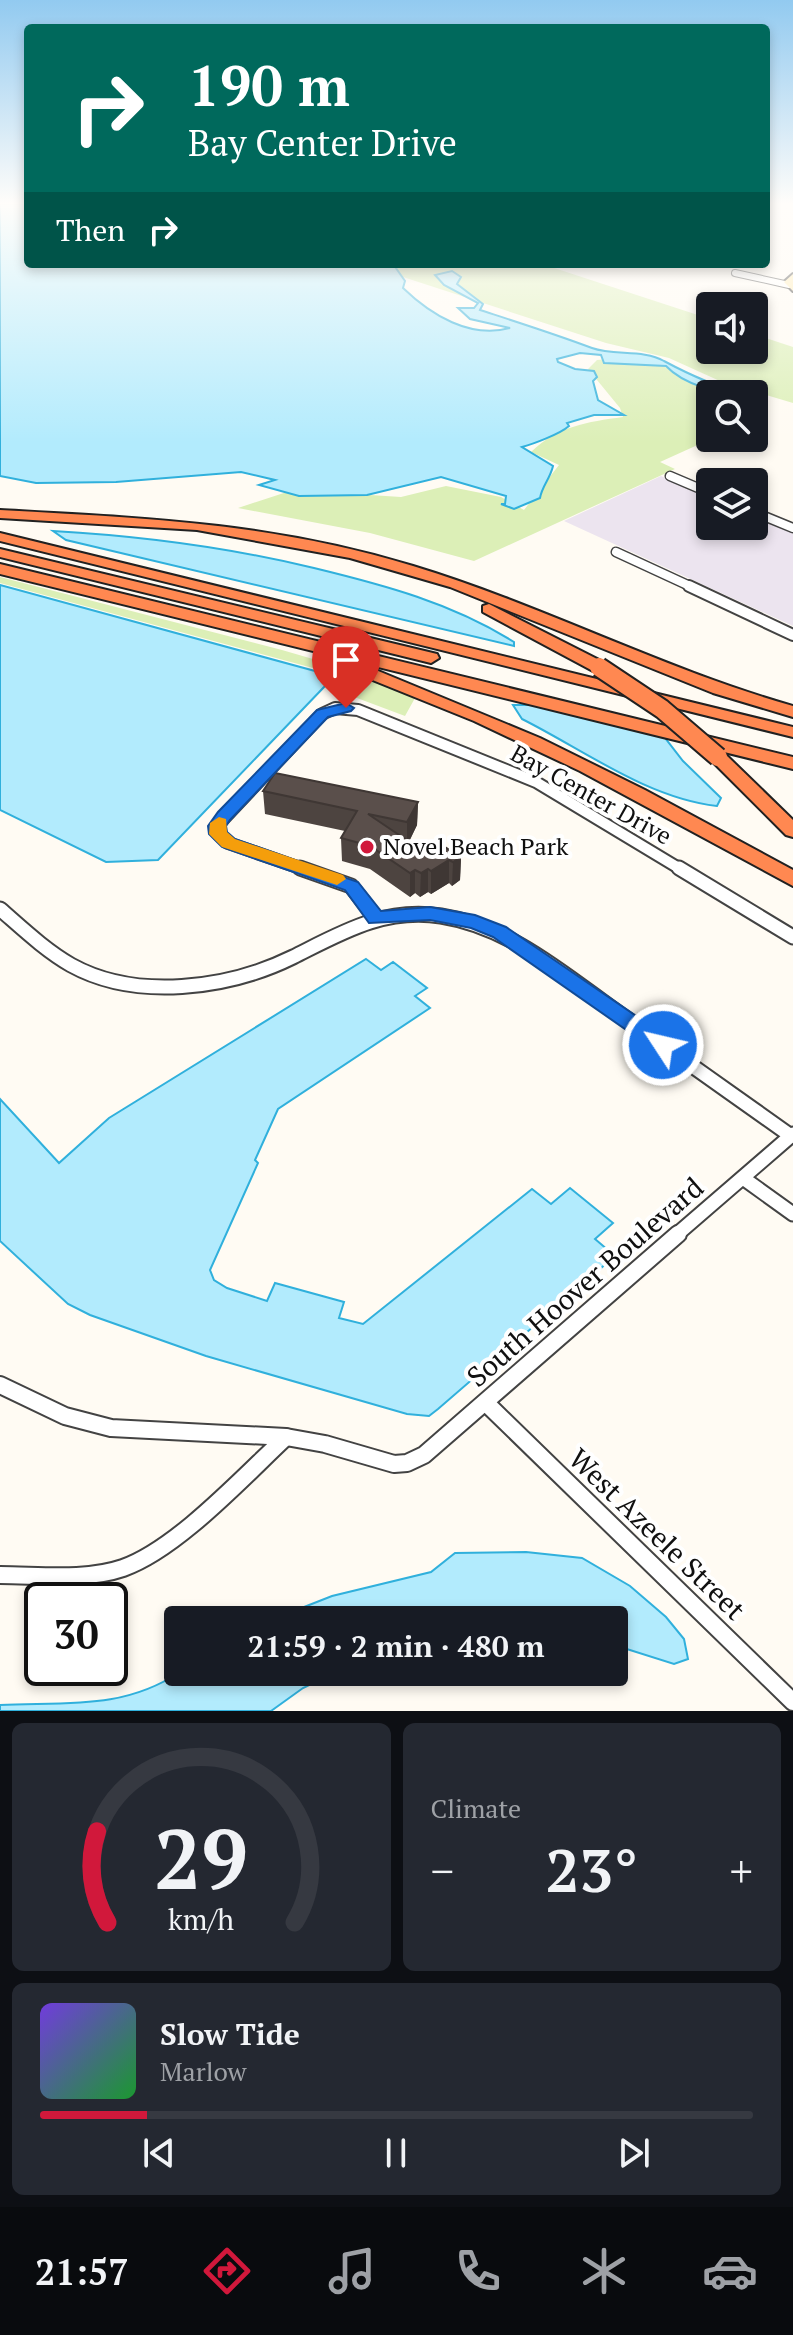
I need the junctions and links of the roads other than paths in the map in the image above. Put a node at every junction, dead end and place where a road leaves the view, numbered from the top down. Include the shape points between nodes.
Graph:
1 (670, 476) dead end
2 (696, 487) edge
3 (0, 514) edge
4 (768, 518) edge
5 (91, 519) junction
6 (793, 528) edge
7 (0, 537) edge
8 (616, 552) dead end
9 (0, 553) edge
10 (0, 569) edge
11 (793, 635) edge
12 (269, 637) junction
13 (793, 712) edge
14 (793, 732) edge
15 (793, 746) edge
16 (793, 763) edge
17 (793, 831) edge
18 (793, 879) edge
19 (0, 909) edge
20 (376, 918) junction
21 (793, 937) edge
22 (792, 1135) edge
23 (743, 1178) junction
24 (793, 1214) edge
25 (0, 1385) edge
26 (486, 1403) junction
27 (286, 1437) junction
28 (0, 1575) edge
29 (793, 1702) edge

1 - 2 street
3 - 5 highway
4 - 6 street
5 - 13 highway via 237,531 389,564 503,601 696,680
5 - 17 highway, bridge via 248,538 372,567 494,611 599,667 662,709
7 - 14 highway
8 - 11 street
9 - 15 highway
10 - 12 highway
12 - 16 highway
12 - 18 highway via 423,692 546,745
19 - 20 street via 32,938 98,977 154,986 233,979
20 - 21 street, Bay Center Drive via 351,886 228,843 218,834 224,816 322,714 335,708 358,710 536,782
20 - 22 street via 439,915 500,932
22 - 23 street, South Hoover Boulevard
23 - 24 street
23 - 26 street, South Hoover Boulevard
25 - 27 street via 65,1416 111,1428
26 - 27 street, South Hoover Boulevard via 407,1463
26 - 29 street, West Azeele Street
27 - 28 street via 146,1557 121,1568

